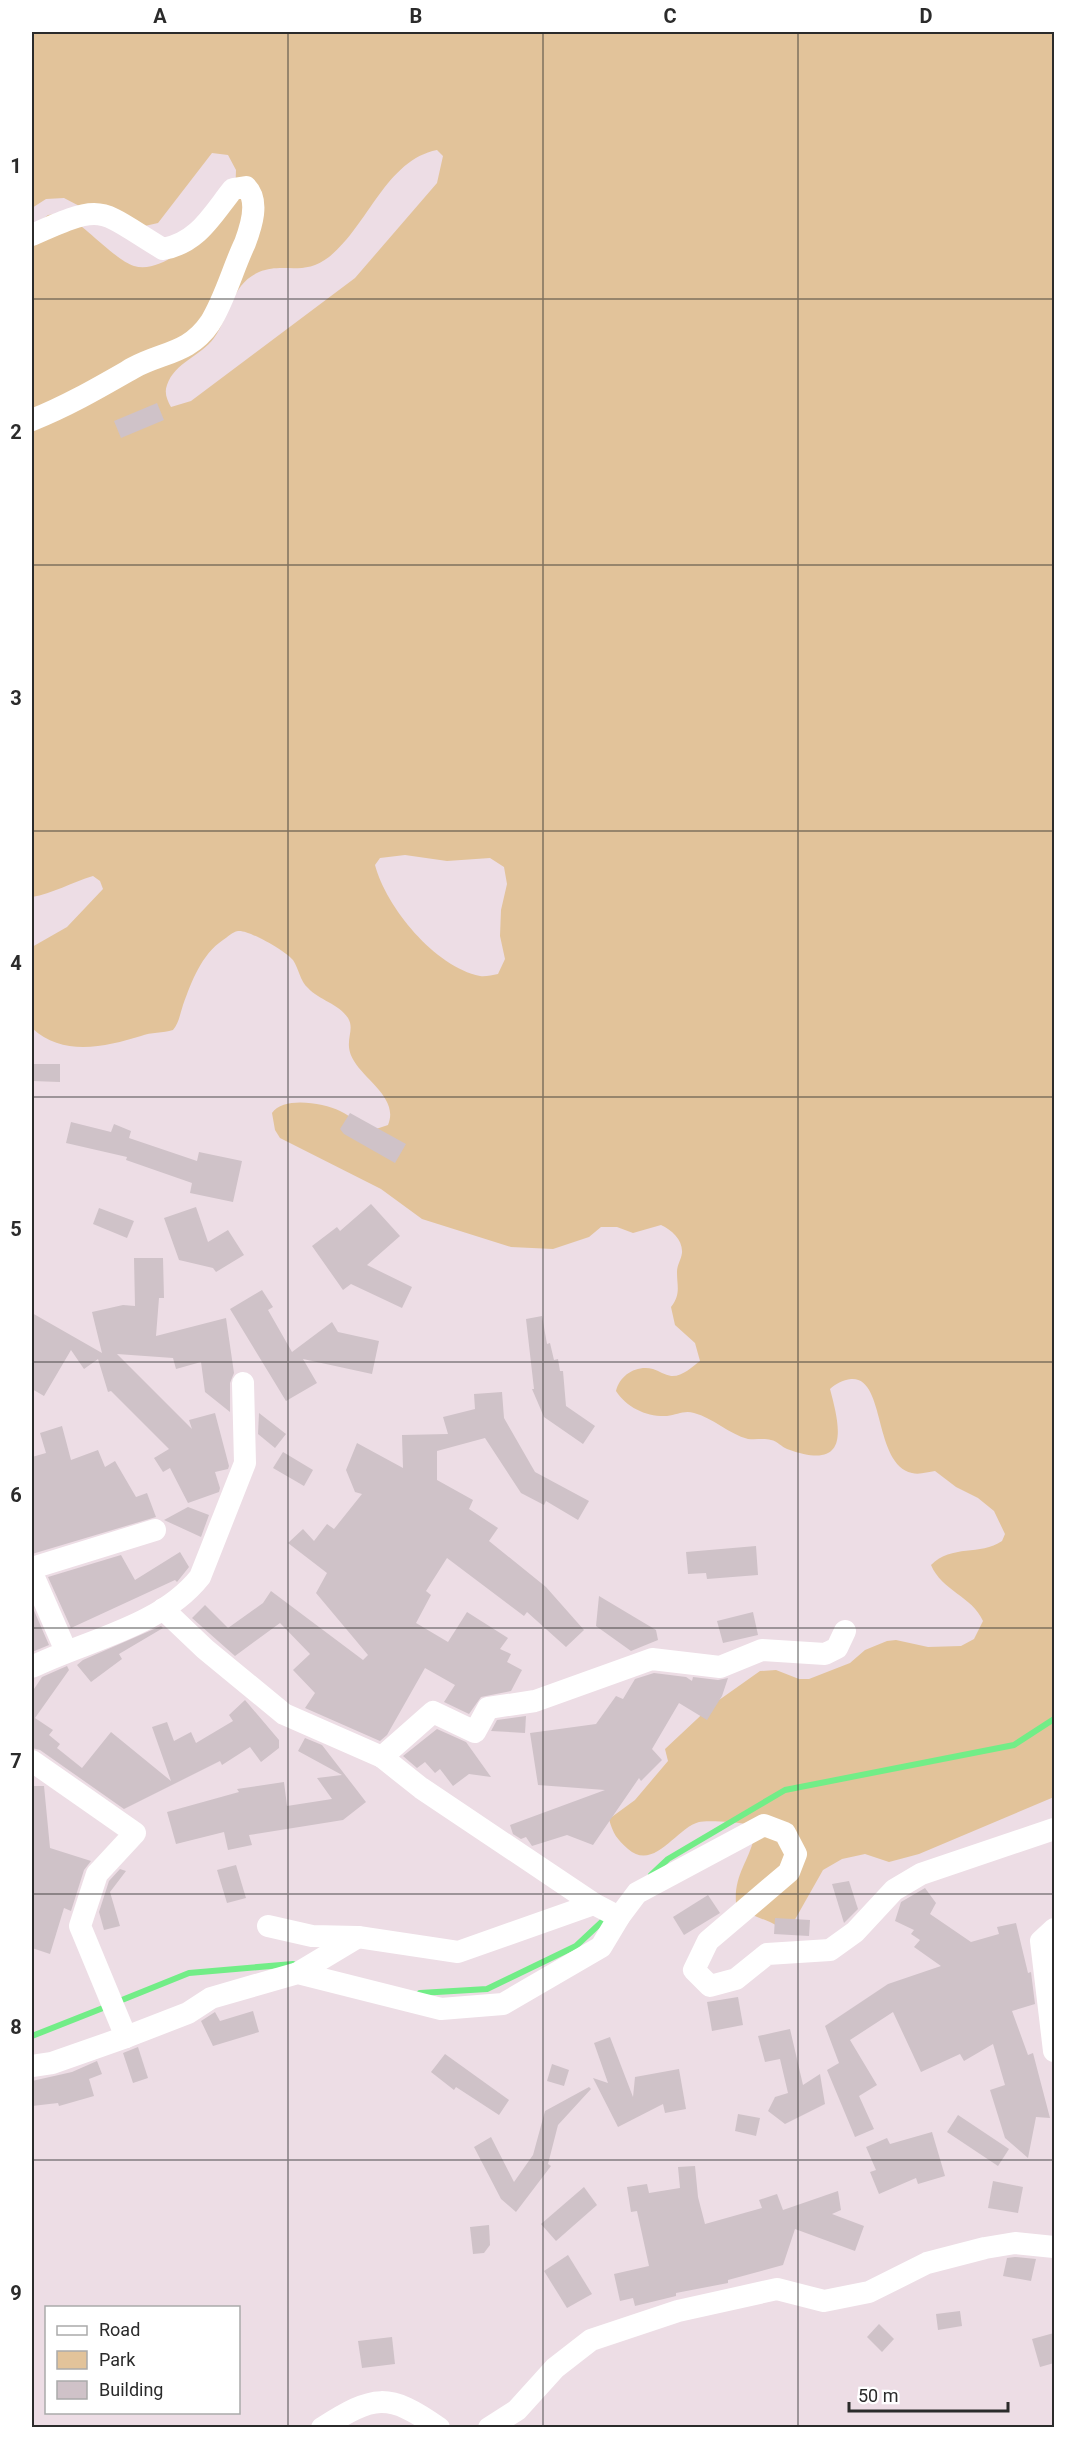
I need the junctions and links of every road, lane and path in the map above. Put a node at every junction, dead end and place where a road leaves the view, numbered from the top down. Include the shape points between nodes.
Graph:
1 (32, 235) edge
2 (32, 420) edge
3 (243, 1383) dead end
4 (155, 1530) dead end
5 (32, 1568) edge
6 (32, 1573) edge
7 (163, 1609) junction
8 (845, 1632) dead end
9 (66, 1650) junction
10 (32, 1667) edge
11 (382, 1756) junction
12 (32, 1761) edge
13 (1054, 1829) edge
14 (594, 1904) junction
15 (619, 1917) junction
16 (268, 1926) dead end
17 (1054, 1929) edge
18 (358, 1937) junction
19 (298, 1973) junction
20 (126, 2037) junction
21 (1054, 2051) edge
22 (32, 2066) edge
23 (1054, 2247) edge
24 (322, 2427) edge
25 (439, 2427) edge
26 (489, 2427) edge

1 - 2 street via 90,212 109,214 163,249 180,246 196,236 233,189 246,187 252,193 254,208 249,233 210,323 188,346 136,367 76,402
3 - 7 street via 245,1463 200,1577 187,1593
4 - 5 street
6 - 9 street
7 - 9 street
7 - 11 street via 284,1714
8 - 11 street via 837,1648 825,1654 762,1650 720,1667 652,1659 535,1701 488,1708 475,1732 433,1712
9 - 10 street
11 - 14 street via 421,1788
12 - 20 street via 135,1833 97,1874 81,1926
13 - 15 street via 921,1874 894,1890 855,1932 830,1950 767,1954 736,1979 710,1986 694,1970 708,1941 789,1872 796,1854 785,1833 764,1825 638,1893
14 - 15 street
14 - 18 street via 458,1952
15 - 19 street via 601,1947 503,2004 441,2009
16 - 18 street via 312,1936
17 - 21 street via 1041,1941
18 - 19 street
19 - 20 street via 211,1998 188,2013
20 - 22 street via 52,2063
23 - 26 street via 1015,2244 985,2248 927,2263 869,2292 824,2301 777,2289 678,2311 591,2340 555,2368 517,2409
24 - 25 street via 355,2407 389,2401 415,2411

